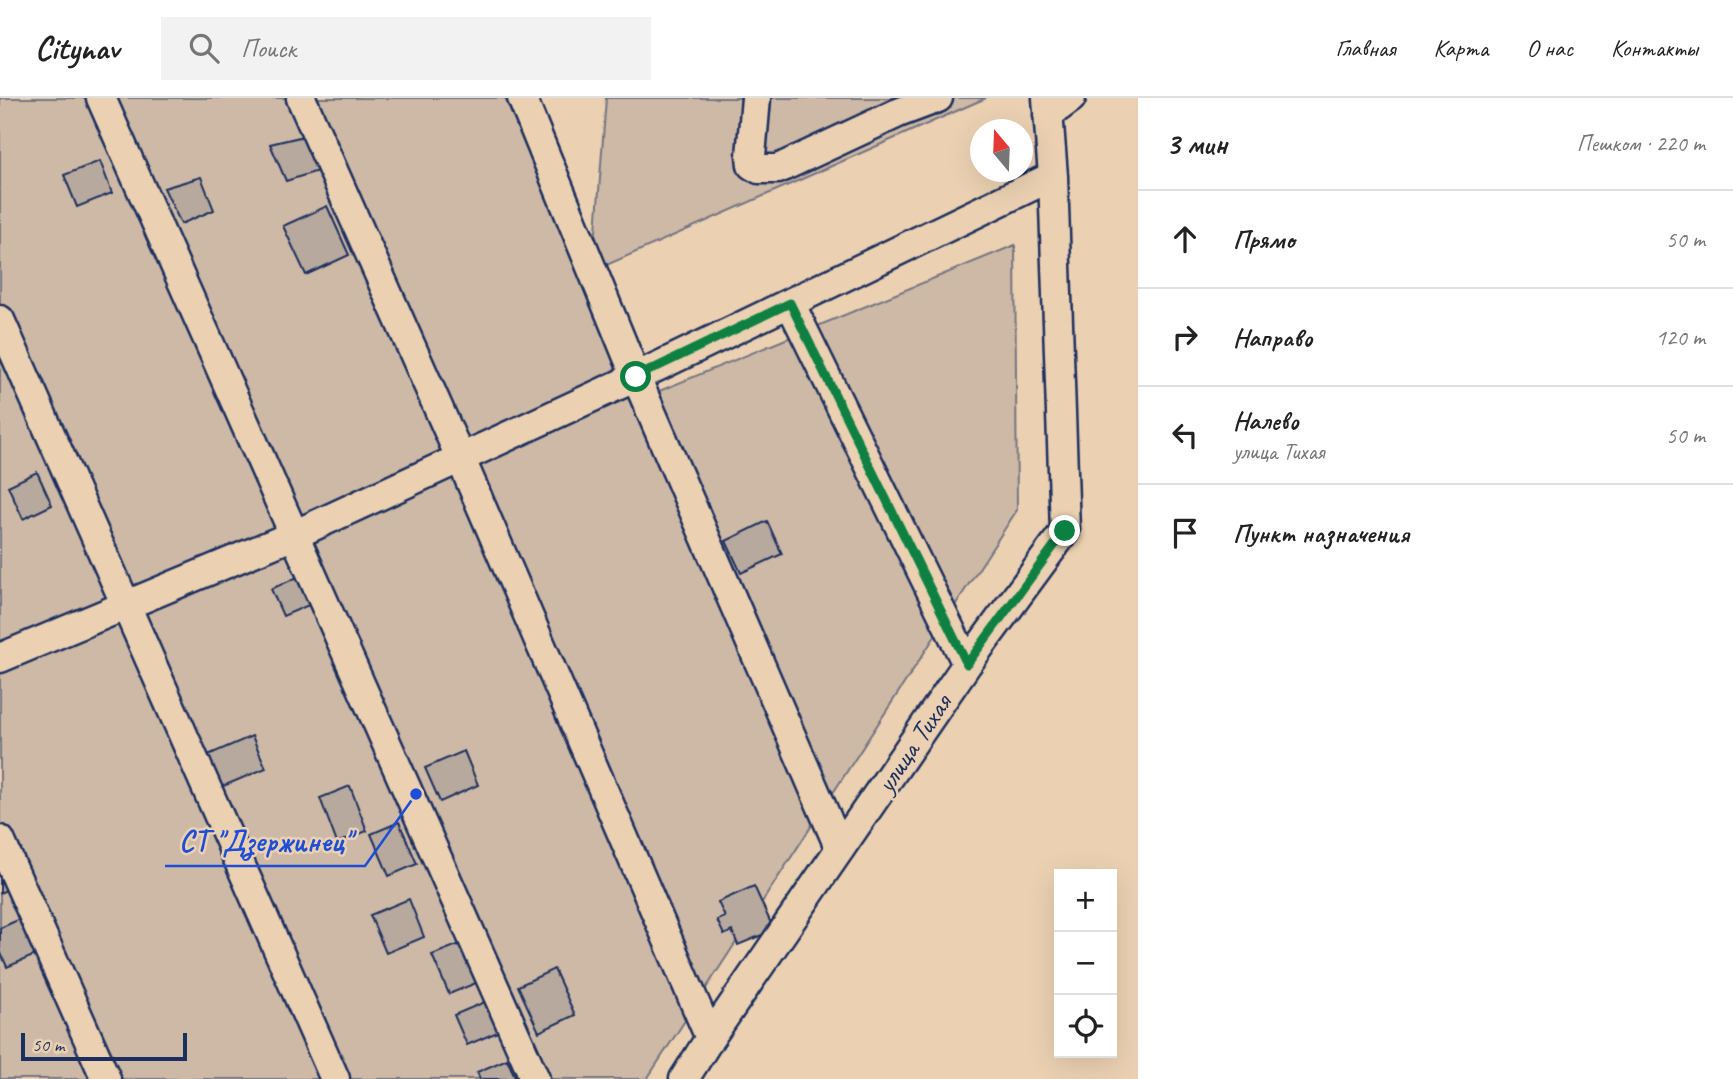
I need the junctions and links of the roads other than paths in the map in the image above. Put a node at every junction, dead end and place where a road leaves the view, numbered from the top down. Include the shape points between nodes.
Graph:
1 (101, 98) edge
2 (301, 98) edge
3 (522, 98) edge
4 (756, 98) edge
5 (938, 98) edge
6 (1071, 98) edge
7 (1048, 107) edge
8 (1053, 176) junction
9 (790, 303) junction
10 (0, 320) edge
11 (636, 377) junction
12 (460, 457) junction
13 (294, 535) junction
14 (125, 607) junction
15 (0, 658) edge
16 (967, 664) junction
17 (0, 840) edge
18 (840, 849) junction
19 (710, 1038) junction
20 (106, 1079) edge
21 (335, 1079) edge
22 (535, 1079) edge
23 (684, 1079) edge

1 - 13 street
2 - 12 street
3 - 11 street
4 - 5 street via 752,165 768,170 795,163
6 - 7 street
7 - 8 street, улица Тихая
8 - 9 street
8 - 16 street, улица Тихая via 1065,531
9 - 11 street
9 - 16 street
10 - 14 street
11 - 12 street
11 - 18 street
12 - 13 street
12 - 19 street
13 - 14 street
13 - 22 street
14 - 15 street
14 - 21 street
16 - 18 street, улица Тихая
17 - 20 street
18 - 19 street, улица Тихая
19 - 23 street, улица Тихая

